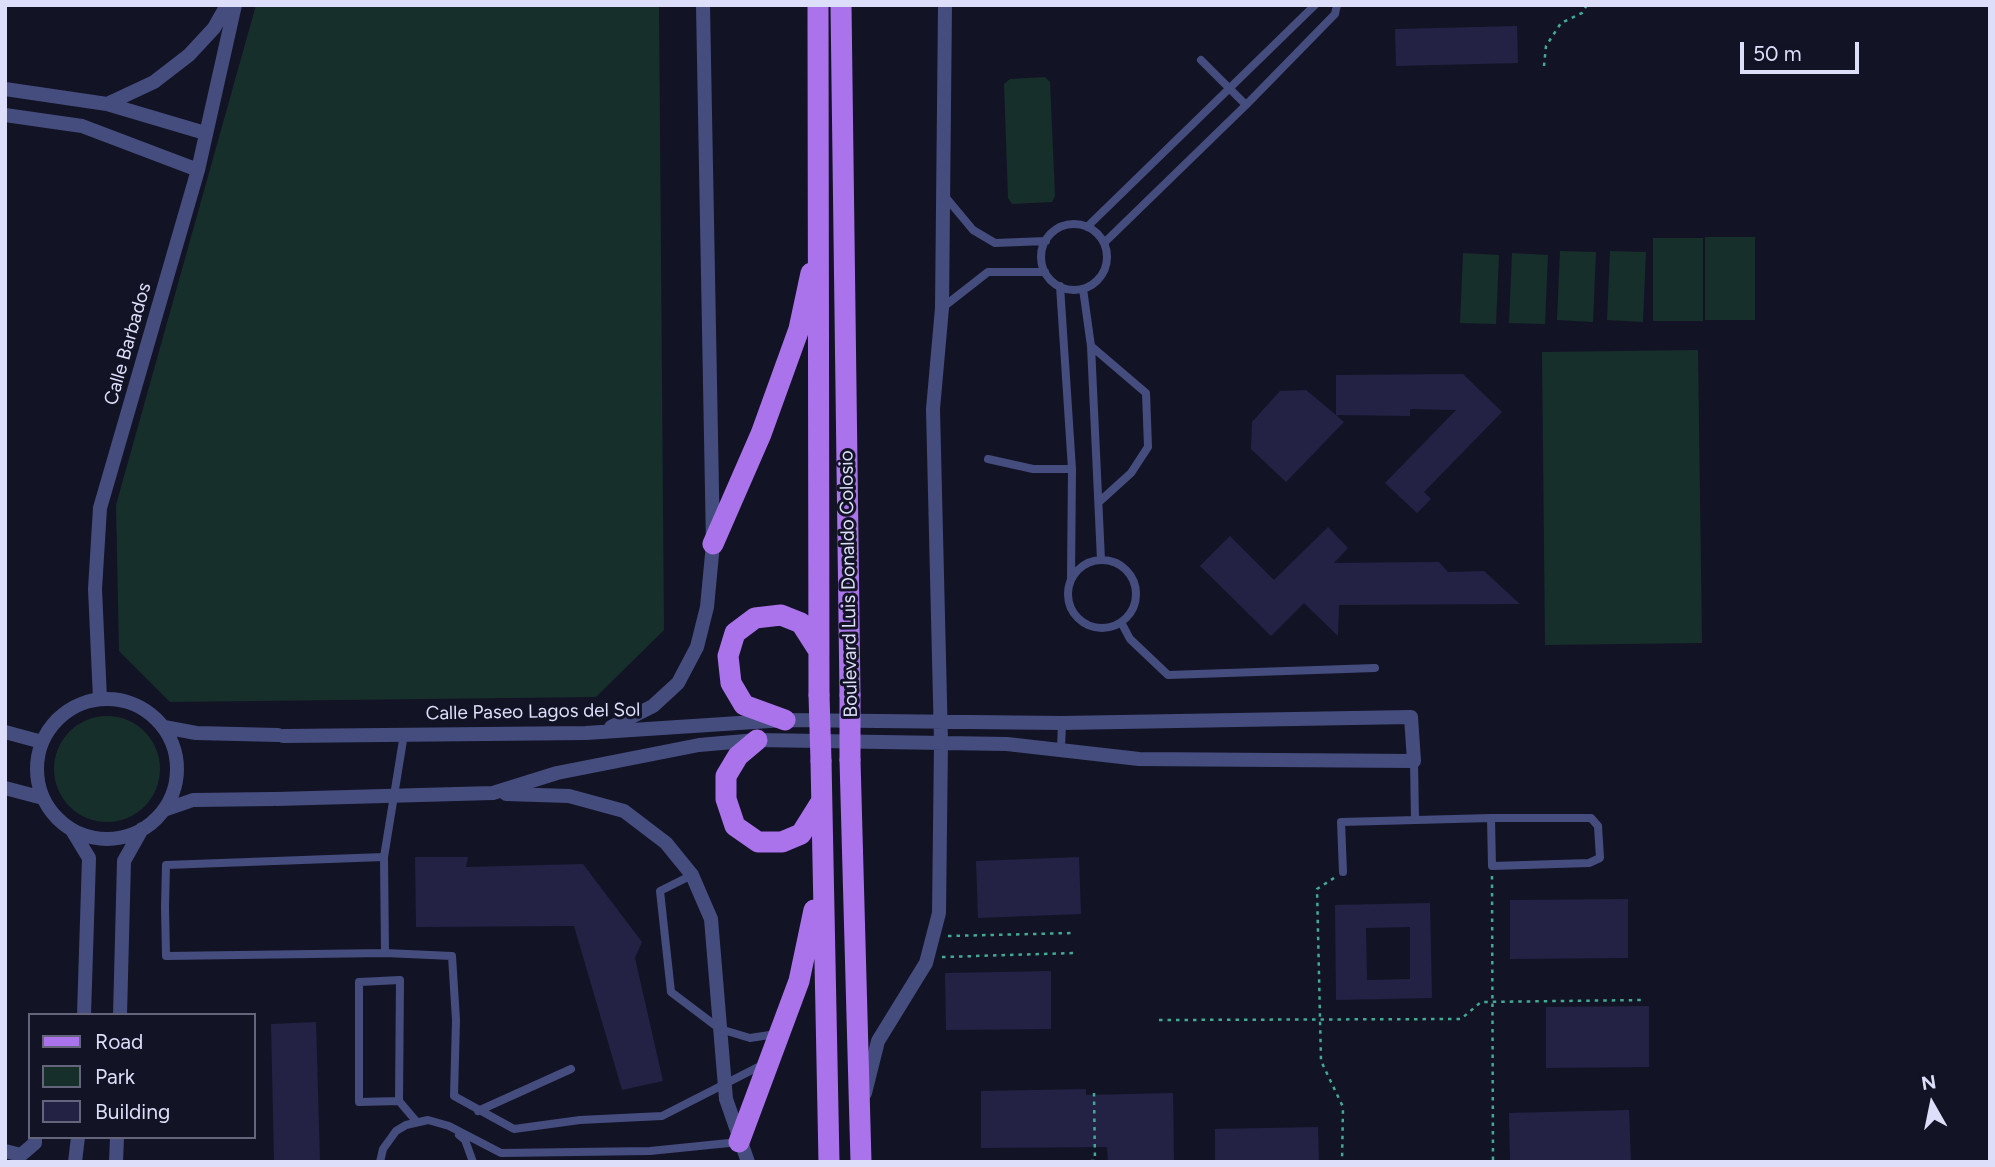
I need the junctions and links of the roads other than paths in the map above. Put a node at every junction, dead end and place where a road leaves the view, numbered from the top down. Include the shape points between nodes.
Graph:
1 (227, 5) edge
2 (235, 5) edge
3 (703, 5) edge
4 (818, 5) edge
5 (841, 5) edge
6 (945, 5) edge
7 (1315, 5) edge
8 (1337, 5) edge
9 (1201, 60) dead end
10 (5, 89) edge
11 (1231, 90) junction
12 (107, 104) junction
13 (1246, 105) junction
14 (5, 115) edge
15 (205, 133) junction
16 (198, 170) junction
17 (941, 192) junction
18 (820, 227) junction
19 (1087, 227) junction
20 (1046, 241) junction
21 (1104, 243) junction
22 (1045, 272) junction
23 (1060, 286) junction
24 (1083, 289) junction
25 (943, 308) junction
26 (1091, 346) junction
27 (988, 458) dead end
28 (1072, 469) junction
29 (1099, 502) junction
30 (713, 544) junction
31 (1101, 560) junction
32 (1071, 578) junction
33 (1121, 622) junction
34 (817, 648) junction
35 (1375, 668) dead end
36 (100, 699) junction
37 (785, 720) junction
38 (939, 723) junction
39 (1062, 723) junction
40 (164, 727) junction
41 (5, 732) edge
42 (586, 733) junction
43 (404, 734) junction
44 (757, 740) junction
45 (42, 741) junction
46 (941, 742) junction
47 (1060, 748) junction
48 (1414, 761) junction
49 (5, 788) edge
50 (493, 793) junction
51 (396, 795) junction
52 (43, 798) junction
53 (821, 802) junction
54 (164, 810) junction
55 (1491, 818) junction
56 (1415, 820) junction
57 (142, 829) junction
58 (72, 830) junction
59 (384, 857) junction
60 (822, 863) junction
61 (1343, 872) road end
62 (692, 875) junction
63 (385, 953) junction
64 (84, 1013) edge
65 (120, 1013) edge
66 (720, 1029) junction
67 (778, 1034) junction
68 (768, 1063) junction
69 (571, 1069) dead end
70 (725, 1084) junction
71 (400, 1101) junction
72 (478, 1111) junction
73 (860, 1111) junction
74 (416, 1121) junction
75 (449, 1126) junction
76 (35, 1139) edge
77 (78, 1139) edge
78 (117, 1139) edge
79 (739, 1142) junction
80 (490, 1150) junction
81 (5, 1151) edge
82 (75, 1162) edge
83 (116, 1162) edge
84 (380, 1162) edge
85 (473, 1162) edge
86 (490, 1162) edge
87 (748, 1162) edge
88 (830, 1162) edge
89 (861, 1162) edge

1 - 12 street via 190,55 154,82
2 - 15 street, Calle Barbados
3 - 30 street
4 - 18 main road, Boulevard Luis Donaldo Colosio
5 - 73 main road, Boulevard Luis Donaldo Colosio, bridge via 850,760
6 - 17 street
7 - 11 lane
8 - 13 lane via 1335,14
9 - 11 lane
10 - 12 street
11 - 13 lane
11 - 19 lane
12 - 15 street
13 - 21 lane
14 - 16 street via 82,126
15 - 16 street, Calle Barbados
16 - 36 street, Calle Barbados via 100,508 95,589
17 - 20 lane via 973,230 995,243
17 - 25 street
18 - 30 main road via 799,328 761,434
18 - 34 main road, Boulevard Luis Donaldo Colosio
19 - 20 lane via 1059,228
19 - 21 lane
20 - 22 lane
21 - 24 lane via 1107,254 1101,275
22 - 23 lane
22 - 25 lane via 988,272
23 - 24 lane
23 - 28 lane
24 - 26 lane
25 - 38 street via 933,409
26 - 29 lane
26 - 29 lane via 1146,393 1149,447 1131,473
27 - 28 lane via 1033,469
28 - 32 lane
29 - 31 lane
30 - 42 street via 707,607 697,647 678,683 653,706 622,724
31 - 32 lane via 1084,565
31 - 33 lane via 1121,566 1134,583 1134,605
32 - 33 lane via 1068,600 1079,619 1099,628
33 - 35 lane via 1130,639 1168,675
34 - 37 main road via 801,624 780,615 755,618 734,633 728,656 731,683 744,705
34 - 53 main road, Boulevard Luis Donaldo Colosio, bridge
36 - 40 street via 135,705
36 - 45 street via 65,713
37 - 38 street, Calle Paseo Lagos del Sol
37 - 42 street, Calle Paseo Lagos del Sol
38 - 39 street, Calle Paseo Lagos del Sol
38 - 46 street
39 - 47 lane
39 - 48 street, Calle Paseo Lagos del Sol via 1411,717
40 - 43 street, Calle Paseo Lagos del Sol via 196,733 280,736
40 - 54 street via 177,768
41 - 45 street
42 - 43 street, Calle Paseo Lagos del Sol
43 - 51 lane
44 - 46 street
44 - 50 street via 699,745 556,773
44 - 53 main road via 737,756 726,776 726,799 735,826 758,842 782,842 801,834
45 - 52 street via 37,770
46 - 47 street
46 - 73 street via 939,913 934,936 928,957 878,1041
47 - 48 street via 1139,759
48 - 56 lane
49 - 52 street
50 - 51 street
50 - 62 street via 569,796 624,811 666,843
51 - 54 street via 193,800
51 - 59 lane
52 - 58 street
53 - 60 main road, Boulevard Luis Donaldo Colosio
54 - 57 street
55 - 55 lane via 1492,866 1589,863 1600,858 1598,826 1591,818
55 - 56 lane
56 - 61 lane via 1341,822
57 - 58 street via 100,838
57 - 65 street via 124,861
58 - 64 street via 89,858
59 - 63 lane
59 - 63 lane via 166,865 165,907 166,956
60 - 67 main road via 804,962
60 - 88 main road, Boulevard Luis Donaldo Colosio
62 - 66 street via 711,919
62 - 66 lane via 660,891 671,992
63 - 72 lane via 452,956 454,1096
66 - 67 lane via 750,1038
66 - 70 street
67 - 68 main road
68 - 70 lane
68 - 79 main road
69 - 72 lane
70 - 72 lane via 662,1116 514,1129
70 - 79 street
71 - 71 lane via 400,980 359,982 359,1102
71 - 74 lane
73 - 89 main road, Boulevard Luis Donaldo Colosio
74 - 75 lane
74 - 84 lane via 389,1139
75 - 80 lane
75 - 85 lane via 465,1140
76 - 81 street via 21,1155
77 - 82 street
78 - 83 street
79 - 80 lane via 650,1152
79 - 87 street
80 - 86 lane

